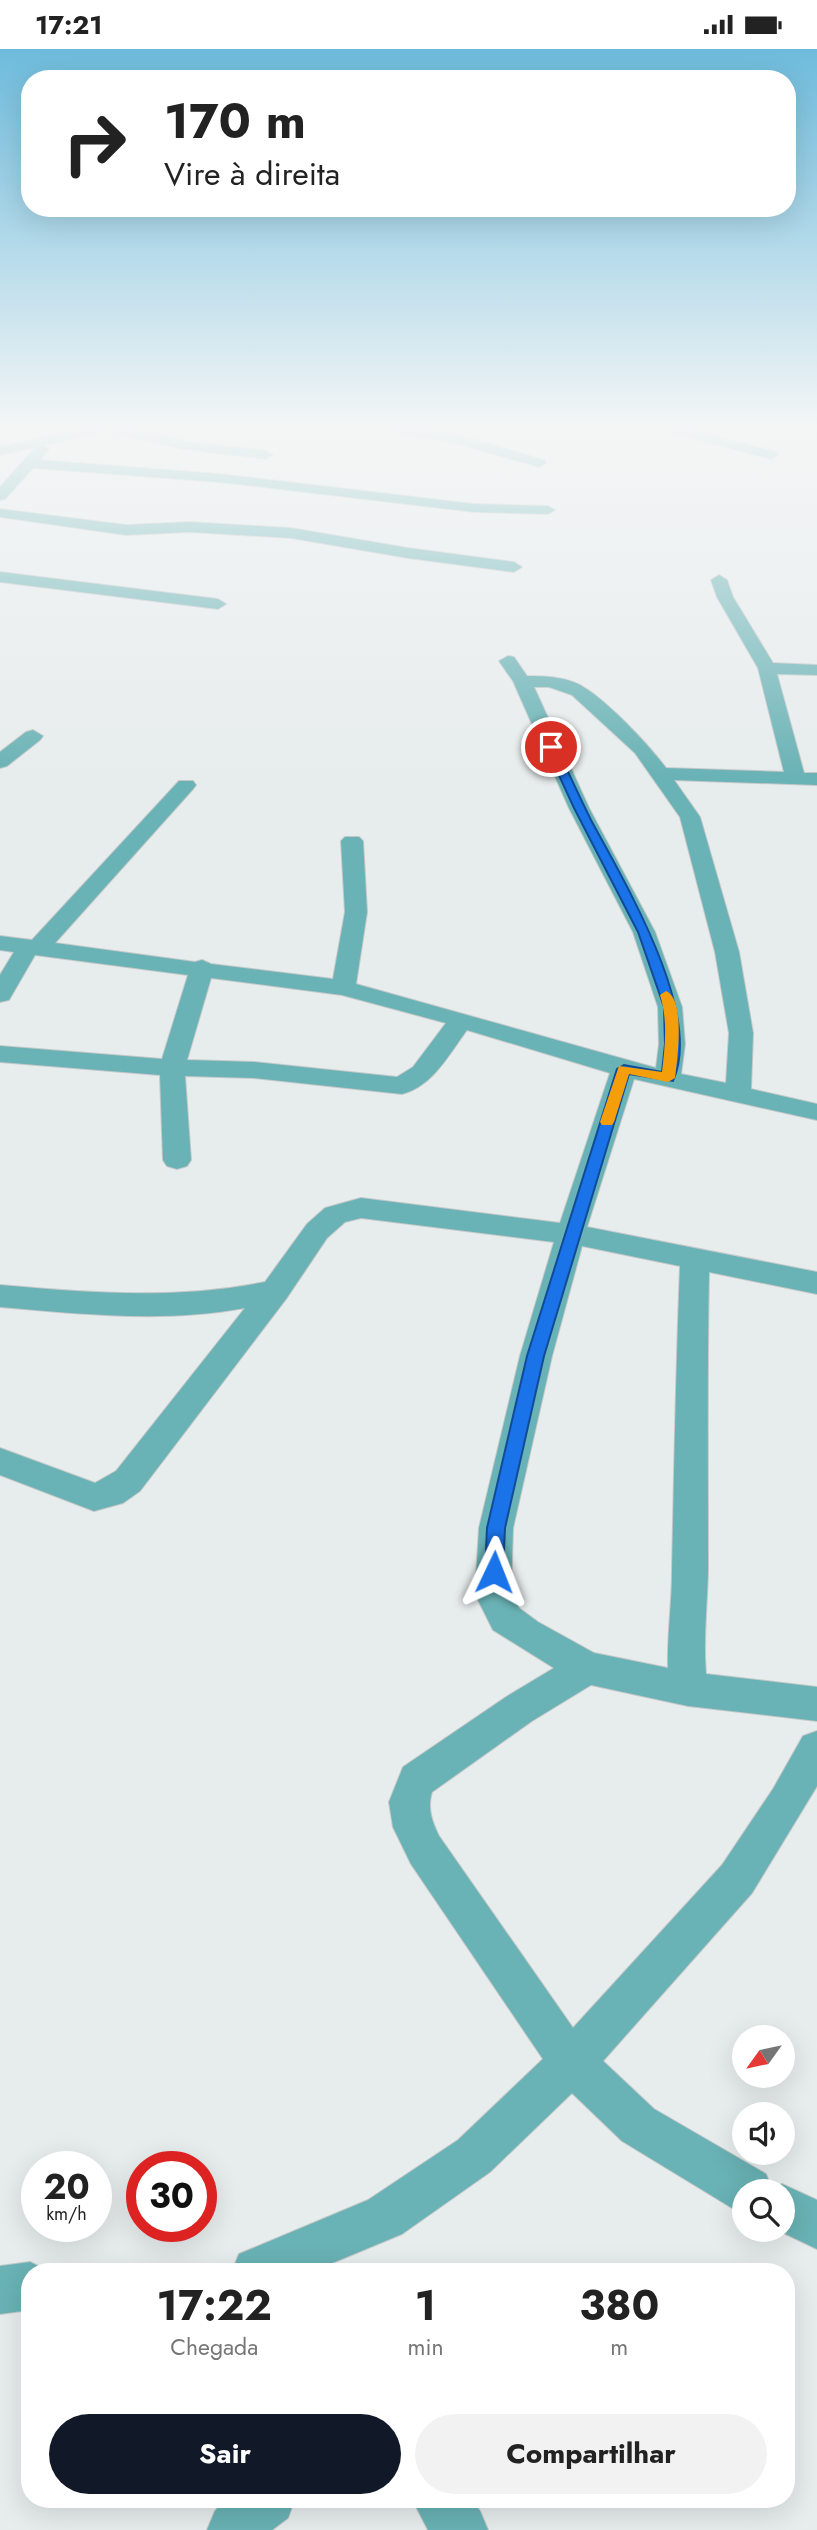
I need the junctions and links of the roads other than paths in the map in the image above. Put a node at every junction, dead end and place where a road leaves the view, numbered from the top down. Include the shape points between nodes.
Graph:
1 (361, 545) edge
2 (514, 567) dead end
3 (0, 577) edge
4 (719, 580) dead end
5 (218, 604) dead end
6 (508, 661) dead end
7 (767, 668) junction
8 (817, 670) edge
9 (522, 681) junction
10 (33, 736) dead end
11 (0, 762) edge
12 (659, 774) junction
13 (795, 778) junction
14 (817, 779) edge
15 (186, 785) dead end
16 (352, 841) dead end
17 (0, 943) edge
18 (33, 948) junction
19 (202, 967) junction
20 (343, 988) junction
21 (0, 995) edge
22 (461, 1020) junction
23 (0, 1054) edge
24 (172, 1068) junction
25 (624, 1069) junction
26 (668, 1078) junction
27 (738, 1094) junction
28 (817, 1112) edge
29 (177, 1160) dead end
30 (571, 1234) junction
31 (695, 1259) junction
32 (817, 1283) edge
33 (275, 1291) junction
34 (0, 1296) edge
35 (0, 1461) edge
36 (587, 1668) junction
37 (688, 1689) junction
38 (817, 1704) edge
39 (817, 1749) edge
40 (572, 2062) junction
41 (732, 2182) edge
42 (795, 2214) edge
43 (817, 2225) edge
44 (275, 2263) edge
45 (21, 2287) edge
46 (0, 2290) edge
47 (257, 2508) edge
48 (445, 2508) edge
49 (234, 2530) edge
50 (461, 2530) edge

1 - 2 street
3 - 5 street
4 - 7 street
6 - 9 street
7 - 8 street
7 - 13 street
9 - 12 street via 551,682 578,691 625,731
9 - 26 street via 579,808 644,932 670,1007
10 - 11 street
12 - 13 street
12 - 27 street via 690,817 727,952 741,1034
13 - 14 street
15 - 18 street
16 - 20 street via 356,912
17 - 18 street
18 - 19 street
18 - 21 street
19 - 20 street
19 - 24 street
20 - 22 street
22 - 24 street via 422,1073 402,1086 254,1070
22 - 25 street
23 - 24 street
24 - 29 street
25 - 26 street
25 - 30 street
26 - 27 street
27 - 28 street
30 - 31 street
30 - 33 street via 361,1208 335,1215 317,1231
30 - 36 street via 536,1356 496,1528 493,1594 506,1619
31 - 32 street
31 - 37 street via 685,1635
33 - 34 street via 215,1302 161,1304
33 - 35 street via 128,1481 111,1493 94,1497
36 - 37 street
36 - 40 street via 417,1780 410,1802 413,1828 425,1850
37 - 38 street
39 - 40 street via 737,1879
40 - 41 street via 638,2125
40 - 44 street via 474,2156 385,2217
42 - 43 street
45 - 46 street
47 - 49 street
48 - 50 street

